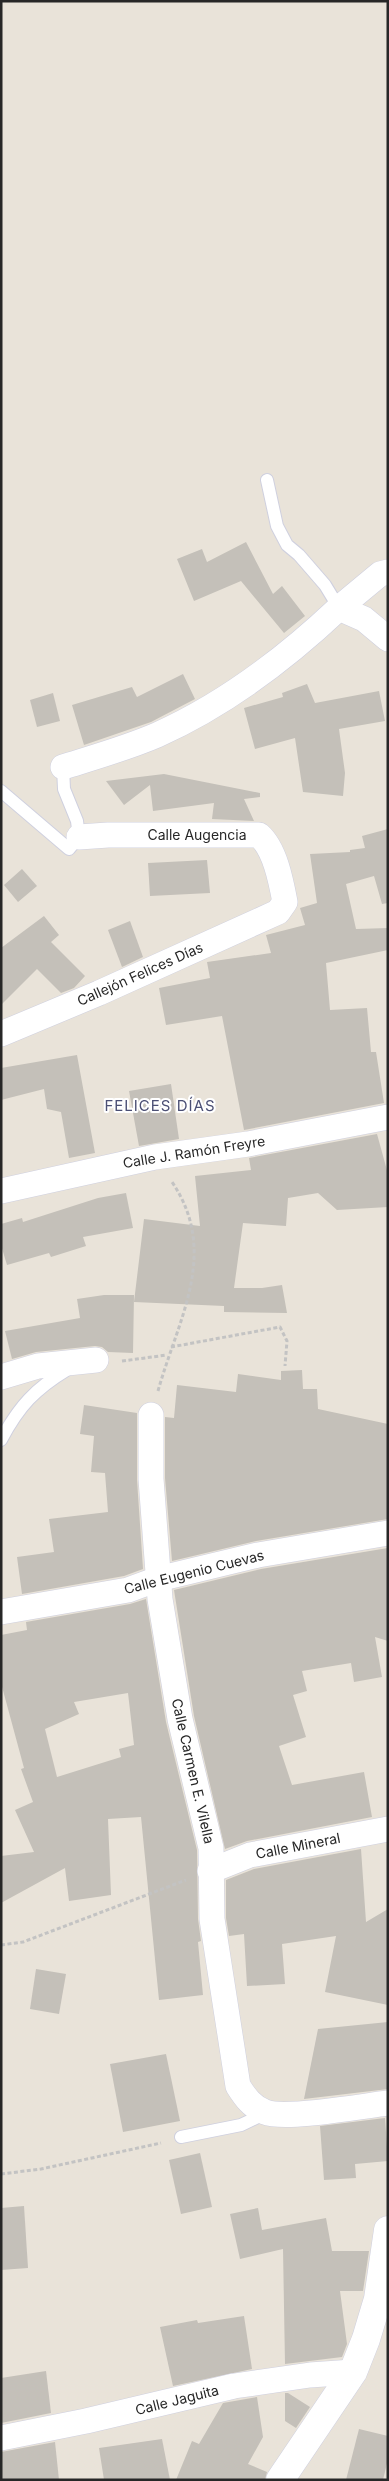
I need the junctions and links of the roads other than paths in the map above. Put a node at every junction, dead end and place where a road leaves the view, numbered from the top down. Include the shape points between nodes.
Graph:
1 (267, 480) dead end
2 (388, 572) edge
3 (339, 608) junction
4 (388, 639) edge
5 (63, 767) joint
6 (1, 791) edge
7 (74, 843) junction
8 (278, 912) joint
9 (1, 1034) edge
10 (388, 1117) edge
11 (1, 1191) edge
12 (88, 1360) joint
13 (1, 1377) edge
14 (151, 1415) road end
15 (1, 1440) edge
16 (388, 1533) edge
17 (158, 1579) junction
18 (1, 1612) edge
19 (388, 1829) edge
20 (210, 1871) junction
21 (388, 2102) edge
22 (266, 2113) junction
23 (175, 2139) road end
24 (388, 2232) edge
25 (353, 2372) junction
26 (1, 2438) edge
27 (280, 2480) edge

1 - 3 lane via 277,526 287,545 300,555 325,585
2 - 3 street via 380,574
3 - 4 street via 364,619
3 - 5 street via 306,639 211,706 158,735
5 - 7 lane via 64,789 76,821
6 - 7 lane
7 - 8 street, Calle Augencia via 259,835 271,854 282,887 285,902
8 - 9 street, Callejón Felices Días
10 - 11 street, Calle J. Ramón Freyre via 248,1144 155,1157
12 - 13 street via 38,1366
12 - 15 lane via 38,1387 10,1422
14 - 17 street, Calle Carmen E. Vilella via 151,1479
16 - 17 street, Calle Eugenio Cuevas via 258,1554
17 - 18 street, Calle Eugenio Cuevas via 128,1590
17 - 20 street, Calle Carmen E. Vilella via 180,1719 211,1848
19 - 20 street, Calle Mineral via 250,1855
20 - 22 street, Calle Carmen E. Vilella via 212,1919 238,2086 246,2099
21 - 22 street via 288,2114
22 - 23 lane via 241,2126
24 - 25 street via 378,2300
25 - 26 street, Calle Jaguita via 234,2386 86,2422
25 - 27 street

